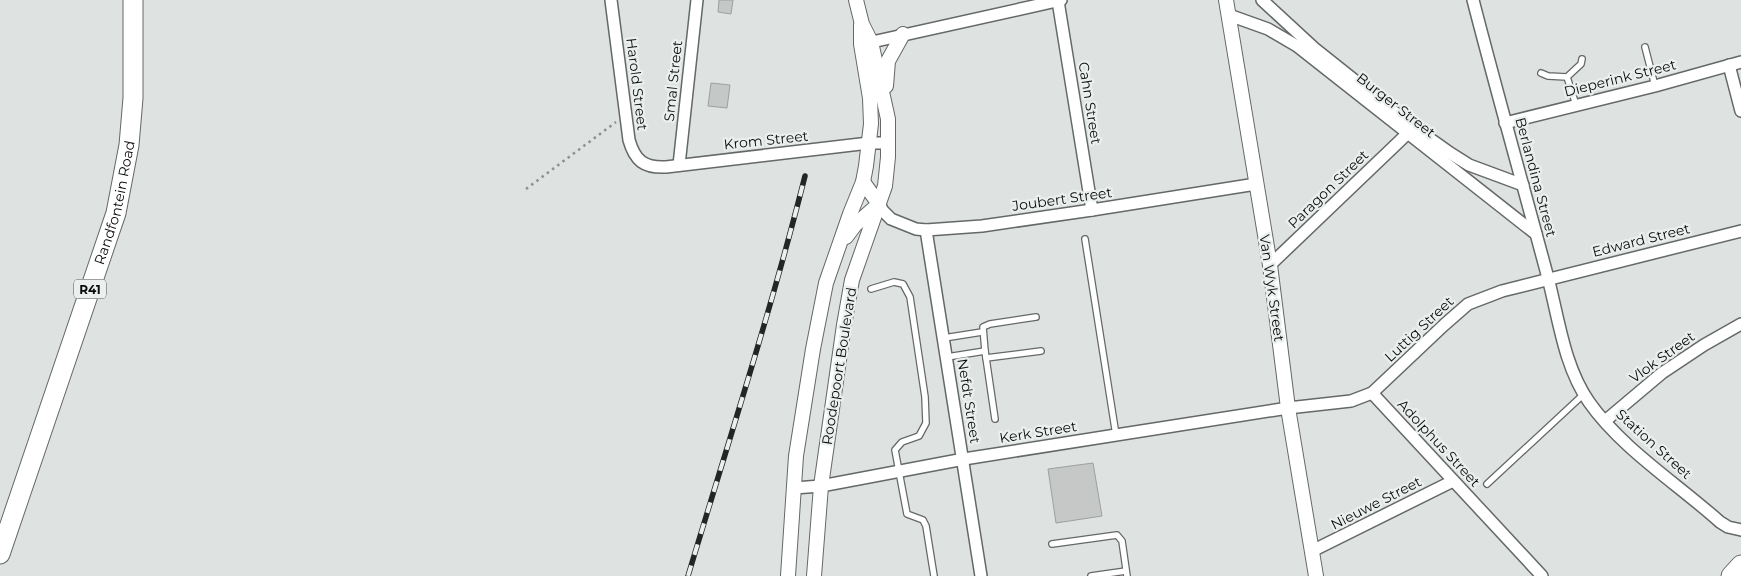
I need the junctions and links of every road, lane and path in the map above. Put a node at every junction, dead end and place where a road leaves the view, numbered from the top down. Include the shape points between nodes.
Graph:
1 (611, 0) edge
2 (697, 0) edge
3 (856, 0) edge
4 (1002, 0) edge
5 (1060, 0) edge
6 (1226, 0) edge
7 (1262, 0) edge
8 (1473, 0) edge
9 (131, 5) edge
10 (1005, 12) junction
11 (1229, 15) junction
12 (903, 34) junction
13 (866, 43) junction
14 (1645, 46) dead end
15 (1582, 59) dead end
16 (1741, 62) edge
17 (1729, 65) junction
18 (1541, 73) dead end
19 (1567, 77) junction
20 (1655, 86) junction
21 (1576, 105) junction
22 (1741, 111) edge
23 (625, 116) junction
24 (888, 119) junction
25 (1505, 123) junction
26 (1407, 134) junction
27 (869, 143) junction
28 (888, 143) junction
29 (679, 165) junction
30 (647, 166) joint
31 (863, 182) junction
32 (1256, 184) junction
33 (1523, 186) junction
34 (526, 189) dead end
35 (880, 204) junction
36 (1092, 210) junction
37 (926, 230) junction
38 (1741, 231) edge
39 (1536, 234) junction
40 (1085, 239) dead end
41 (838, 249) junction
42 (1270, 266) junction
43 (1548, 279) junction
44 (871, 290) dead end
45 (1036, 317) dead end
46 (1741, 324) edge
47 (982, 332) junction
48 (944, 338) junction
49 (1041, 352) dead end
50 (985, 355) junction
51 (947, 357) junction
52 (1569, 363) joint
53 (1372, 393) junction
54 (1584, 394) junction
55 (1288, 408) junction
56 (995, 419) dead end
57 (1605, 421) junction
58 (1116, 435) junction
59 (964, 459) junction
60 (898, 472) junction
61 (1453, 481) junction
62 (1488, 484) dead end
63 (821, 486) junction
64 (794, 488) junction
65 (1740, 530) edge
66 (1052, 544) dead end
67 (1312, 551) junction
68 (0, 554) edge
69 (1741, 565) edge
70 (1126, 573) edge
71 (788, 576) edge
72 (814, 576) edge
73 (934, 576) edge
74 (981, 576) edge
75 (1090, 576) edge
76 (1316, 576) edge
77 (1542, 576) edge
78 (1731, 576) edge

1 - 23 street, Harold Street
2 - 29 street, Smal Street
3 - 13 street
4 - 10 street
5 - 10 street
5 - 36 street, Cahn Street
6 - 11 street, Van Wyk Street
7 - 33 street, Burger Street via 1314,48 1412,126 1470,165
8 - 25 street, Berlandina Street
9 - 68 main road, Randfontein Road / R41 via 134,44 132,108 129,145 116,214
10 - 12 street
11 - 26 street, Burger Street via 1268,29 1297,46
11 - 32 street, Van Wyk Street
12 - 13 street
12 - 24 street via 888,61
13 - 24 street, Roodepoort Boulevard
13 - 27 street, Roodepoort Boulevard via 871,124
14 - 20 lane
15 - 19 lane
16 - 17 street, Dieperink Street
17 - 20 street, Dieperink Street
17 - 22 street
18 - 19 lane
19 - 21 lane
20 - 21 street, Dieperink Street
21 - 25 street, Dieperink Street
23 - 30 street, Harold Street via 631,148
23 - 34 path
24 - 28 street, Roodepoort Boulevard
25 - 33 street, Berlandina Street
26 - 39 street, Burger Street
26 - 42 street, Paragon Street
27 - 28 street, Krom Street
27 - 29 street, Krom Street
27 - 31 street, Roodepoort Boulevard
28 - 35 street, Roodepoort Boulevard via 885,186
29 - 30 street, Krom Street
31 - 35 street
31 - 41 street, Roodepoort Boulevard
32 - 36 street, Joubert Street
32 - 42 street, Van Wyk Street
33 - 39 street, Berlandina Street
35 - 37 street, Joubert Street via 892,219
35 - 41 street via 856,225
35 - 63 street, Roodepoort Boulevard via 852,280
36 - 37 street, Joubert Street via 982,226
37 - 48 street, Nefdt Street
38 - 43 street, Edward Street
39 - 43 street, Berlandina Street
40 - 58 lane
41 - 64 street, Roodepoort Boulevard via 826,283 813,349 800,424
42 - 55 street, Van Wyk Street
43 - 52 street, Berlandina Street
43 - 53 street, Luttig Street via 1468,304
44 - 60 lane via 894,282 903,284 910,297 925,397 926,423 919,436 902,442 895,450
45 - 47 lane via 985,325
46 - 57 street, Vlok Street via 1662,372
47 - 48 lane
47 - 50 lane
48 - 51 street, Nefdt Street
49 - 50 lane
50 - 51 lane
50 - 56 lane
51 - 59 street, Nefdt Street
52 - 54 street, Station Street
53 - 55 street via 1351,402
53 - 61 street, Adolphus Street
54 - 57 street, Station Street
54 - 62 lane
55 - 58 street, Kerk Street
55 - 67 street, Van Wyk Street
57 - 65 street, Station Street via 1720,522
58 - 59 street, Kerk Street
59 - 60 street, Kerk Street
59 - 74 street, Nefdt Street
60 - 63 street, Kerk Street
60 - 73 lane via 907,514 923,520 926,526
61 - 67 street, Nieuwe Street
61 - 77 street, Adolphus Street
63 - 64 street, Kerk Street
63 - 72 street, Roodepoort Boulevard
64 - 71 street, Roodepoort Boulevard
66 - 70 lane via 1117,535 1122,541
67 - 76 street, Van Wyk Street
69 - 78 main road
70 - 75 lane

